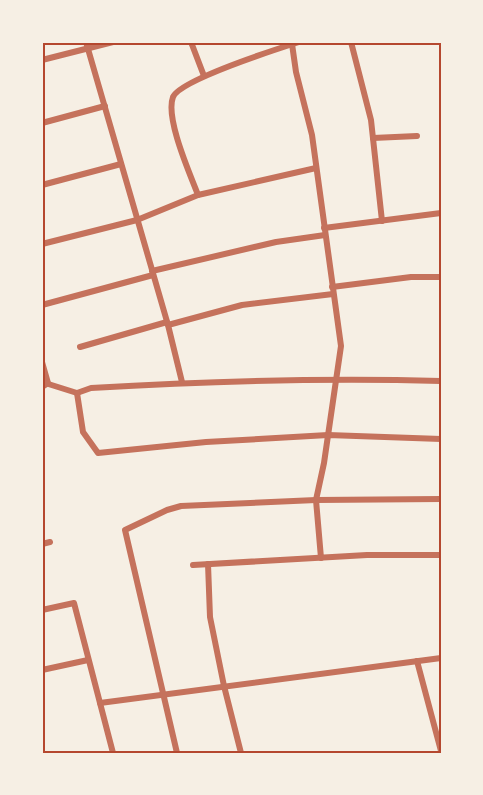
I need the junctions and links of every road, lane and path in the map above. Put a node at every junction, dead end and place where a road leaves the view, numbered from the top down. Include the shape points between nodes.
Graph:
1 (113, 42) edge
2 (191, 42) edge
3 (351, 42) edge
4 (295, 43) edge
5 (87, 45) edge
6 (42, 60) edge
7 (204, 76) junction
8 (105, 106) junction
9 (42, 123) edge
10 (417, 136) dead end
11 (373, 138) junction
12 (121, 164) junction
13 (316, 168) junction
14 (42, 185) edge
15 (198, 195) junction
16 (441, 213) edge
17 (137, 220) junction
18 (382, 221) junction
19 (324, 228) junction
20 (325, 235) junction
21 (42, 244) edge
22 (153, 273) junction
23 (441, 277) edge
24 (333, 290) junction
25 (42, 305) edge
26 (167, 323) junction
27 (80, 347) dead end
28 (42, 362) edge
29 (336, 378) junction
30 (441, 381) edge
31 (182, 382) junction
32 (44, 384) edge
33 (77, 393) junction
34 (328, 435) junction
35 (441, 439) edge
36 (441, 499) edge
37 (316, 500) junction
38 (50, 542) dead end
39 (42, 544) edge
40 (441, 555) edge
41 (321, 558) junction
42 (208, 564) junction
43 (193, 565) dead end
44 (42, 610) edge
45 (441, 658) edge
46 (88, 660) junction
47 (417, 661) junction
48 (42, 670) edge
49 (224, 687) junction
50 (163, 695) junction
51 (100, 703) junction
52 (441, 751) edge
53 (113, 753) edge
54 (177, 753) edge
55 (241, 753) edge

1 - 5 street
2 - 7 street
3 - 11 street
4 - 7 street
4 - 13 street via 296,72
5 - 6 street
5 - 8 street
7 - 15 street via 179,88 172,109 174,127
8 - 9 street
8 - 12 street
10 - 11 street
11 - 18 street
12 - 14 street
12 - 17 street
13 - 15 street
13 - 19 street
15 - 17 street
16 - 18 street
17 - 21 street
17 - 22 street
18 - 19 street
19 - 20 street
20 - 22 street via 276,242
20 - 24 street
22 - 25 street
22 - 26 street
23 - 24 street
24 - 26 street via 242,305
24 - 29 street via 341,346
26 - 27 street
26 - 31 street
28 - 32 street
29 - 30 street
29 - 31 street
29 - 34 street
31 - 33 street via 91,388
32 - 33 street
33 - 34 street via 83,432 98,453
34 - 35 street
34 - 37 street
36 - 37 street
37 - 41 street
37 - 50 street via 181,506 125,530
38 - 39 street
40 - 41 street
41 - 42 street
42 - 43 street
42 - 49 street via 210,617
44 - 46 street via 74,603
45 - 47 street
46 - 48 street
46 - 51 street
47 - 49 street
47 - 52 street
49 - 50 street
49 - 55 street
50 - 51 street
50 - 54 street
51 - 53 street

